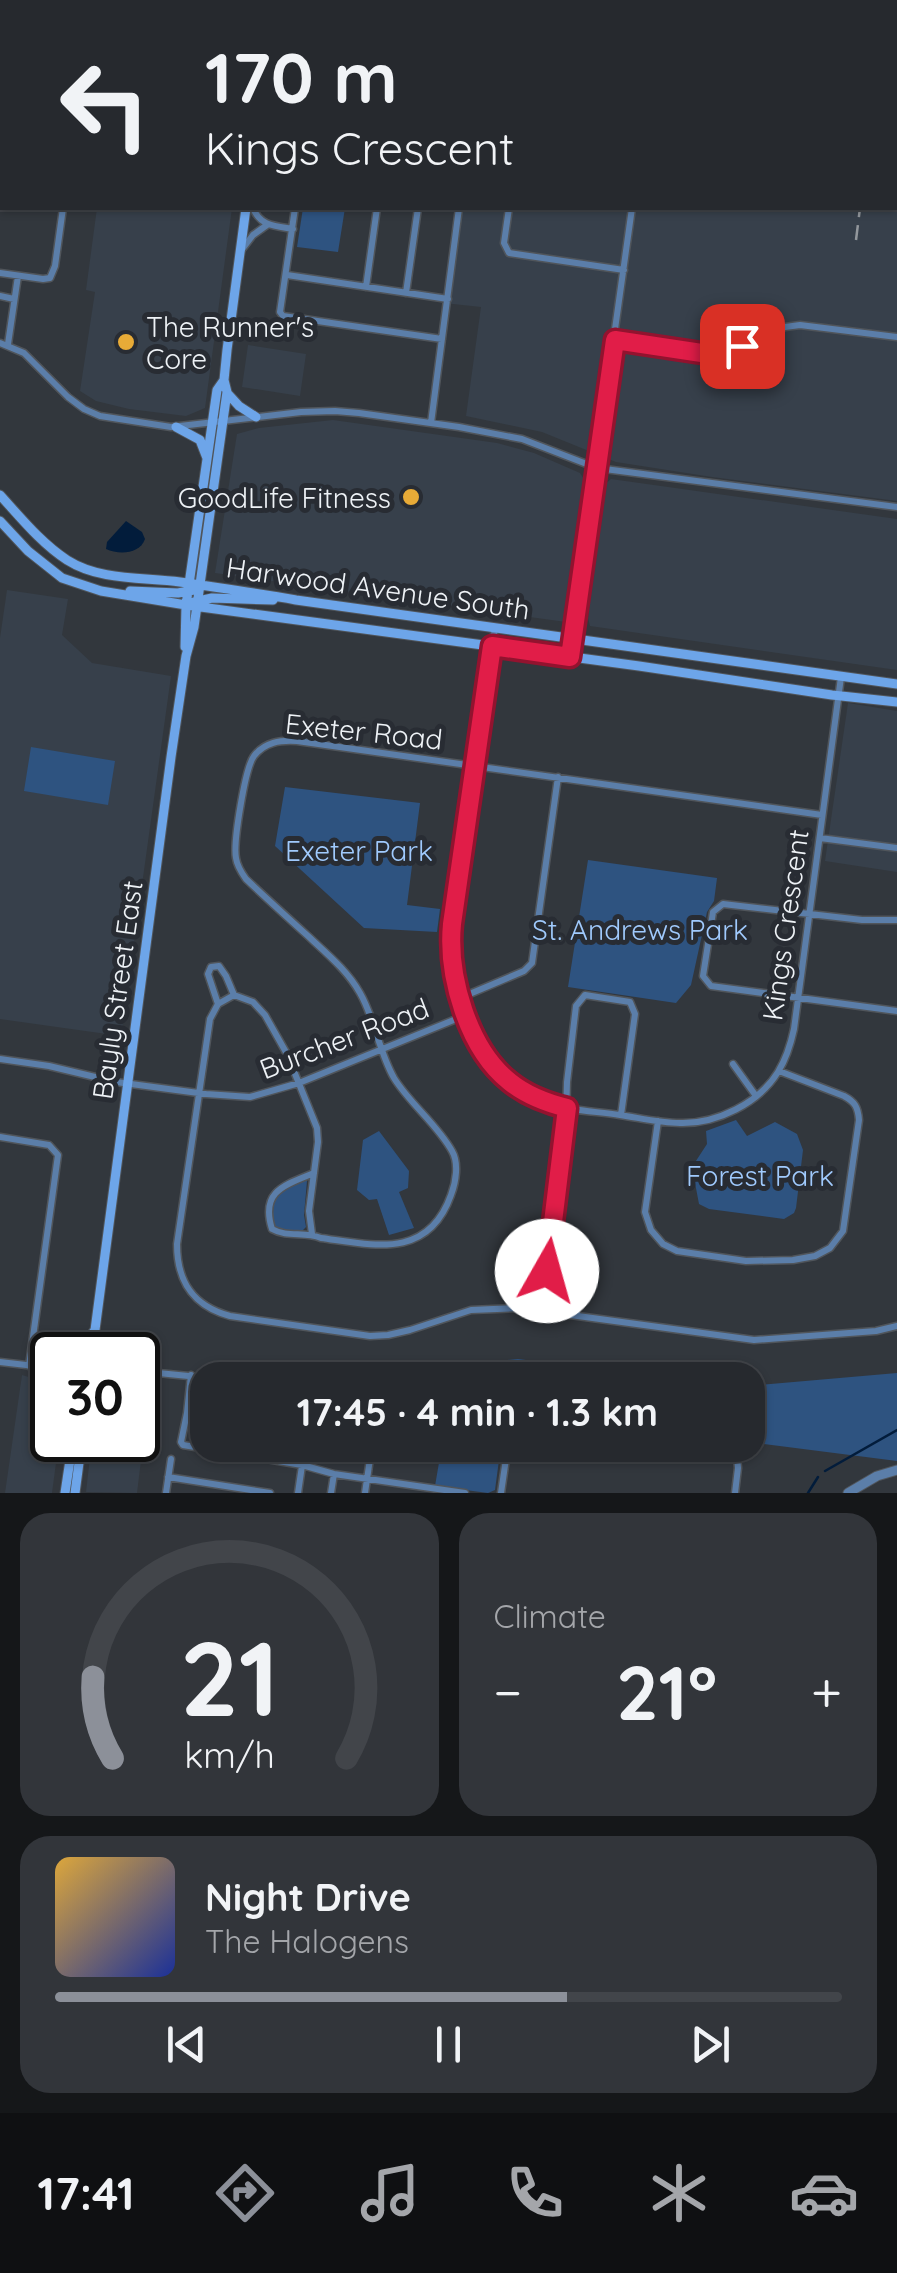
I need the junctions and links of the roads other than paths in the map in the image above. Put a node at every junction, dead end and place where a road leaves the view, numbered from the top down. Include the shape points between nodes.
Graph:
1 (63, 210) edge
2 (249, 210) edge
3 (251, 210) edge
4 (295, 210) edge
5 (377, 210) edge
6 (418, 210) edge
7 (459, 210) edge
8 (509, 210) edge
9 (632, 210) edge
10 (267, 225) junction
11 (293, 228) junction
12 (240, 252) junction
13 (624, 270) junction
14 (0, 273) edge
15 (18, 276) junction
16 (286, 276) junction
17 (366, 288) junction
18 (406, 293) junction
19 (0, 296) edge
20 (14, 298) junction
21 (448, 300) junction
22 (897, 337) edge
23 (442, 339) junction
24 (615, 340) junction
25 (4, 344) edge
26 (224, 380) junction
27 (227, 392) junction
28 (256, 417) junction
29 (218, 420) junction
30 (431, 423) junction
31 (176, 427) junction
32 (208, 460) junction
33 (597, 468) junction
34 (0, 495) edge
35 (897, 507) edge
36 (0, 521) edge
37 (192, 587) junction
38 (122, 593) junction
39 (296, 600) junction
40 (194, 604) junction
41 (344, 606) junction
42 (338, 624) junction
43 (495, 628) junction
44 (573, 639) junction
45 (492, 646) junction
46 (696, 656) junction
47 (570, 657) junction
48 (692, 674) junction
49 (842, 677) junction
50 (897, 684) edge
51 (839, 696) junction
52 (897, 702) edge
53 (476, 765) junction
54 (558, 778) junction
55 (822, 815) junction
56 (820, 838) junction
57 (897, 848) edge
58 (811, 914) junction
59 (897, 920) edge
60 (234, 995) junction
61 (460, 998) junction
62 (798, 998) junction
63 (218, 1004) junction
64 (897, 1011) edge
65 (466, 1015) junction
66 (382, 1050) junction
67 (0, 1060) edge
68 (733, 1064) dead end
69 (779, 1071) junction
70 (299, 1083) junction
71 (128, 1084) junction
72 (198, 1094) junction
73 (756, 1096) junction
74 (567, 1108) junction
75 (621, 1115) junction
76 (658, 1120) junction
77 (0, 1137) edge
78 (314, 1172) junction
79 (312, 1234) junction
80 (547, 1271) junction
81 (519, 1308) junction
82 (579, 1316) junction
83 (897, 1326) edge
84 (95, 1330) edge
85 (35, 1332) edge
86 (0, 1362) edge
87 (30, 1366) edge
88 (160, 1373) edge
89 (190, 1375) edge
90 (190, 1384) edge
91 (187, 1413) junction
92 (190, 1413) edge
93 (171, 1459) dead end
94 (70, 1462) edge
95 (79, 1462) edge
96 (303, 1462) edge
97 (370, 1462) edge
98 (506, 1462) edge
99 (737, 1462) edge
100 (302, 1466) junction
101 (897, 1470) edge
102 (334, 1474) junction
103 (168, 1477) junction
104 (367, 1479) junction
105 (200, 1483) junction
106 (230, 1490) edge
107 (65, 1493) edge
108 (75, 1493) edge
109 (166, 1493) edge
110 (199, 1493) edge
111 (266, 1493) edge
112 (298, 1493) edge
113 (331, 1493) edge
114 (365, 1493) edge
115 (465, 1493) edge
116 (501, 1493) edge
117 (735, 1493) edge
118 (848, 1493) edge

1 - 15 street via 50,278
2 - 12 main road
3 - 10 street
4 - 11 street
5 - 17 street
6 - 18 street
7 - 21 street
8 - 13 street via 509,253
9 - 13 street
10 - 11 street
10 - 12 street
11 - 16 street
12 - 26 main road
13 - 24 street
14 - 15 street
15 - 20 street
16 - 17 street
16 - 23 street via 283,316
17 - 18 street
18 - 21 street
19 - 20 street
20 - 25 street
21 - 23 street
22 - 24 street via 800,325 715,355
23 - 30 street
24 - 33 street
25 - 31 street via 24,353 84,409
26 - 27 main road
26 - 29 main road via 217,390
27 - 28 main road
27 - 29 main road
28 - 29 street
28 - 30 street via 335,411
29 - 31 street
29 - 32 main road
29 - 37 main road
30 - 33 street via 522,439
31 - 32 main road via 200,440
32 - 37 main road
33 - 35 street
33 - 44 street
34 - 37 main road, Harwood Avenue South via 70,562
36 - 38 main road, Harwood Avenue South via 62,578
37 - 38 main road
37 - 39 main road, Harwood Avenue South
37 - 40 main road, Bayly Street East
38 - 40 main road, Harwood Avenue South
39 - 40 main road via 212,598
39 - 41 main road, Harwood Avenue South
40 - 42 main road, Harwood Avenue South
40 - 71 main road, Bayly Street East
41 - 42 main road
41 - 43 main road, Harwood Avenue South
42 - 45 main road, Harwood Avenue South
43 - 44 main road, Harwood Avenue South
43 - 45 street, Kings Crescent
44 - 46 main road, Harwood Avenue South
44 - 47 street
45 - 47 main road, Harwood Avenue South
45 - 53 street, Kings Crescent
46 - 48 main road
46 - 49 main road, Harwood Avenue South
47 - 48 main road, Harwood Avenue South
48 - 51 main road, Harwood Avenue South
49 - 50 main road, Harwood Avenue South
49 - 51 street, Kings Crescent
51 - 52 main road, Harwood Avenue South
51 - 55 street, Kings Crescent
53 - 54 street, Exeter Road
53 - 61 street, Kings Crescent via 451,935
53 - 66 street, Exeter Road via 280,740 253,757 246,772 234,853 238,868 347,974
54 - 55 street, Exeter Road
54 - 61 street via 532,963
55 - 56 street, Kings Crescent
56 - 57 street
56 - 58 street, Kings Crescent
58 - 59 street
58 - 62 street, Kings Crescent
58 - 62 street via 723,904 712,912 703,976 711,986
60 - 63 street
60 - 63 street via 219,966 211,967
60 - 70 street via 265,1016
61 - 65 street, Kings Crescent
62 - 64 street
62 - 69 street, Kings Crescent
63 - 72 street
65 - 66 street, Burcher Road
65 - 74 street, Kings Crescent via 503,1076
66 - 70 street, Burcher Road
66 - 79 street via 395,1079 453,1152 451,1197 430,1228 402,1244
67 - 71 street, Burcher Road
68 - 73 street
69 - 73 street, Kings Crescent
69 - 76 street via 858,1108 843,1231 815,1256 746,1261 663,1244 645,1212
70 - 72 street, Burcher Road via 250,1096
70 - 78 street via 317,1128
71 - 72 street, Burcher Road
71 - 84 main road, Bayly Street East
72 - 81 street via 177,1263 194,1296 211,1311 370,1336 471,1310
73 - 76 street, Kings Crescent via 712,1119
74 - 75 street, Kings Crescent
74 - 75 street via 576,1006 585,995 634,1007
74 - 80 street
75 - 76 street, Kings Crescent
77 - 85 street via 49,1145 58,1155
78 - 79 street
78 - 79 street via 280,1187 269,1220 282,1234
80 - 81 street
80 - 82 street
81 - 82 street
82 - 83 street via 754,1340
86 - 87 street
88 - 89 street
90 - 91 street
91 - 92 street
91 - 100 street via 183,1445
93 - 103 street
94 - 107 main road
95 - 108 main road
96 - 100 street
97 - 104 street
98 - 116 street
99 - 117 street
100 - 102 street
100 - 112 street
101 - 118 street
102 - 104 street
102 - 113 street
103 - 105 street
103 - 109 street
104 - 114 street
104 - 115 street
105 - 106 street
105 - 110 street
106 - 111 street

